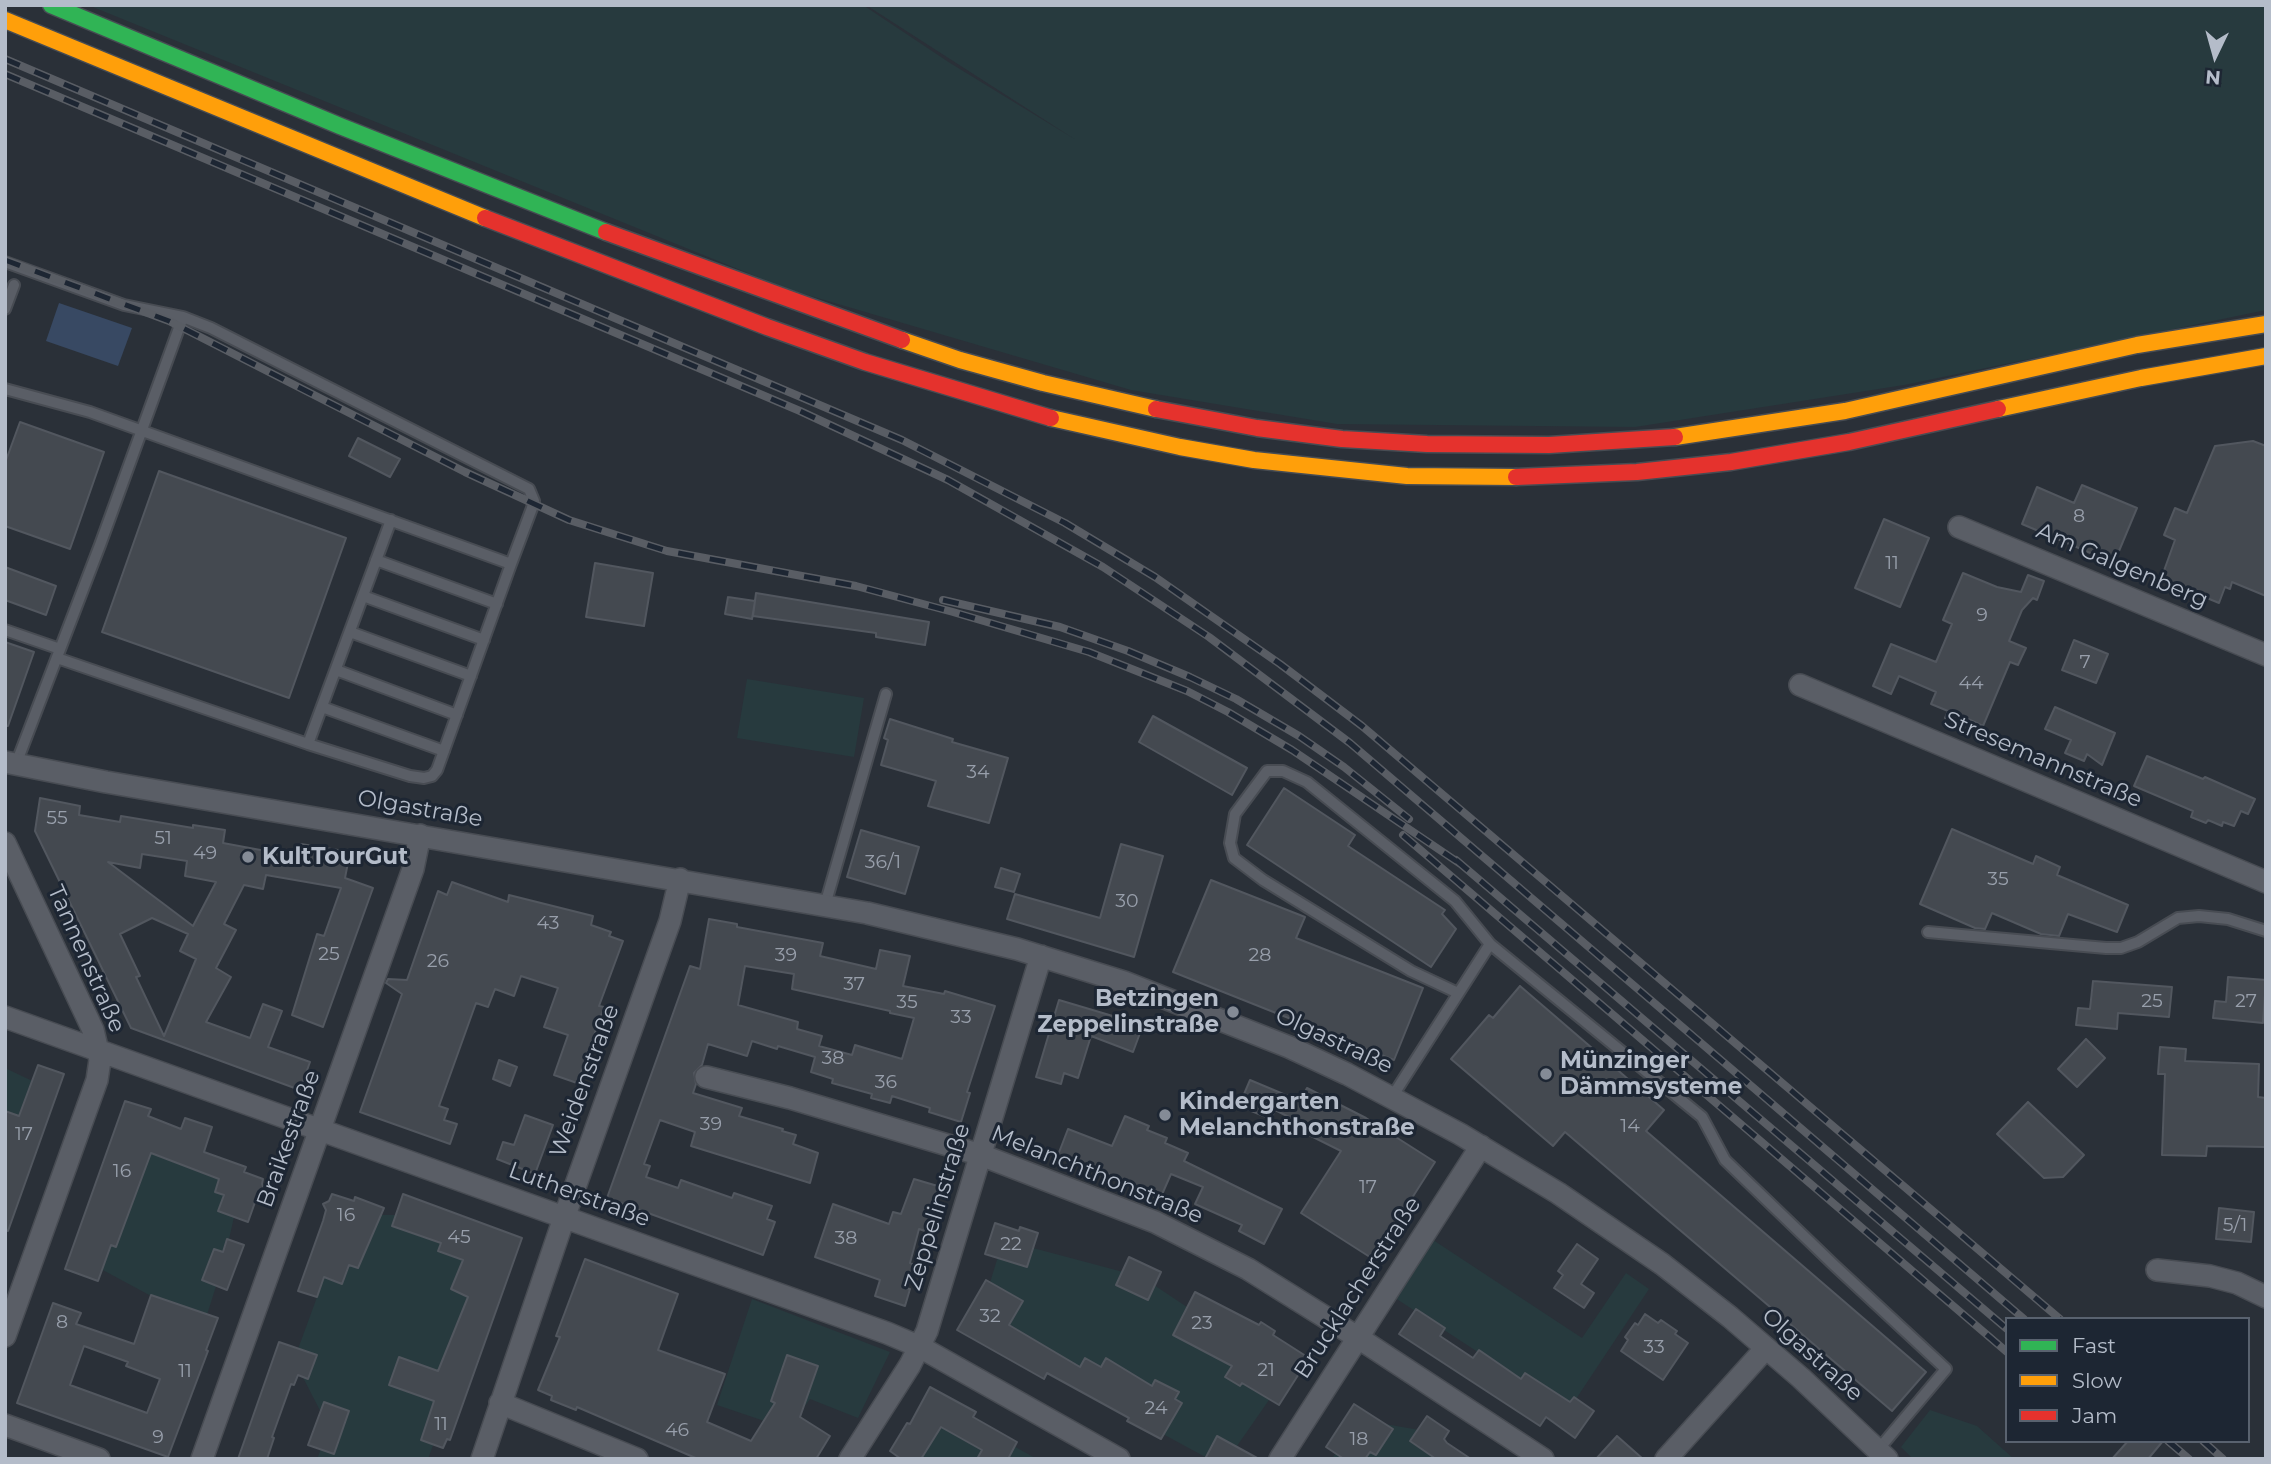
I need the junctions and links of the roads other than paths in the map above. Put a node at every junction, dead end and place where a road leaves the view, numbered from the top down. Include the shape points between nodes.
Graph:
1 (51, 5) edge
2 (5, 20) edge
3 (5, 262) edge
4 (14, 285) dead end
5 (5, 309) edge
6 (183, 317) junction
7 (2266, 324) edge
8 (2266, 356) edge
9 (5, 389) edge
10 (142, 431) junction
11 (391, 520) junction
12 (1959, 527) dead end
13 (376, 560) junction
14 (512, 564) junction
15 (363, 596) junction
16 (497, 604) junction
17 (5, 630) edge
18 (350, 632) junction
19 (484, 640) junction
20 (58, 654) junction
21 (2266, 655) edge
22 (335, 670) junction
23 (471, 676) junction
24 (1800, 685) dead end
25 (886, 694) dead end
26 (322, 707) junction
27 (457, 715) junction
28 (308, 744) junction
29 (444, 751) junction
30 (8, 766) edge
31 (420, 835) junction
32 (5, 844) edge
33 (680, 879) junction
34 (2266, 882) edge
35 (825, 905) junction
36 (2266, 931) edge
37 (1928, 932) dead end
38 (1490, 944) junction
39 (1041, 956) junction
40 (1458, 993) junction
41 (5, 1017) edge
42 (99, 1051) junction
43 (706, 1077) dead end
44 (1392, 1097) junction
45 (320, 1130) junction
46 (1481, 1146) junction
47 (981, 1155) junction
48 (564, 1218) junction
49 (2157, 1270) dead end
50 (2266, 1297) edge
51 (5, 1336) edge
52 (1357, 1337) junction
53 (920, 1346) junction
54 (1766, 1348) junction
55 (500, 1403) junction
56 (5, 1425) edge
57 (1883, 1454) edge
58 (99, 1459) edge
59 (202, 1459) edge
60 (482, 1459) edge
61 (637, 1459) edge
62 (850, 1459) edge
63 (1119, 1459) edge
64 (1280, 1459) edge
65 (1544, 1459) edge
66 (1666, 1459) edge

1 - 7 highway via 585,225 808,308 1043,383 1257,428 1427,444 1549,445 1674,437 1845,411 2137,345
2 - 8 highway via 447,204 841,353 1040,415 1254,460 1419,477 1550,477 1671,469 1849,442 2141,378
3 - 6 lane via 124,305
4 - 5 lane
6 - 10 lane
6 - 14 lane via 529,489 534,501
9 - 10 lane
10 - 11 lane
10 - 20 lane
11 - 13 lane
11 - 14 lane
12 - 21 street, Am Galgenberg
13 - 15 lane
13 - 16 lane
14 - 16 lane
15 - 18 lane
15 - 19 lane
16 - 19 lane
17 - 20 lane
18 - 22 lane
18 - 23 lane
19 - 23 lane
20 - 28 lane
20 - 30 lane
22 - 26 lane
22 - 27 lane
23 - 27 lane
24 - 34 street, Stresemannstraße
25 - 35 lane
26 - 28 lane
26 - 29 lane
27 - 29 lane
28 - 29 lane via 418,778 432,776
30 - 31 street, Olgastraße
31 - 33 street, Olgastraße
31 - 45 street, Braikestraße via 413,869
32 - 42 street, Tannenstraße
33 - 35 street, Olgastraße
33 - 48 street, Weidenstraße via 670,922
35 - 39 street, Olgastraße
36 - 37 lane via 2228,919 2178,918 2138,942 2114,948
38 - 40 lane
38 - 40 lane via 1455,901 1307,782 1283,771 1267,771 1235,814 1230,843 1234,858 1411,971
38 - 57 lane via 1702,1117 1726,1160 1946,1369
39 - 44 street, Olgastraße via 1197,1009
39 - 47 street, Zeppelinstraße
40 - 44 lane
41 - 42 street, Lutherstraße
42 - 45 street, Lutherstraße
42 - 51 street, Tannenstraße via 97,1080
43 - 47 street, Melanchthonstraße
44 - 46 street, Olgastraße
45 - 48 street, Lutherstraße
45 - 59 street, Braikestraße
46 - 52 street, Brucklacherstraße
46 - 54 street, Olgastraße via 1627,1240
47 - 52 street, Melanchthonstraße via 1155,1222 1248,1269
47 - 53 street, Zeppelinstraße
48 - 53 street, Lutherstraße
48 - 55 street, Weidenstraße
49 - 50 street via 2210,1276
52 - 64 street, Brucklacherstraße
52 - 65 street, Melanchthonstraße
53 - 62 street, Zeppelinstraße
53 - 63 street, Lutherstraße
54 - 57 street, Olgastraße
54 - 66 street
55 - 60 street, Weidenstraße
55 - 61 street
56 - 58 street

